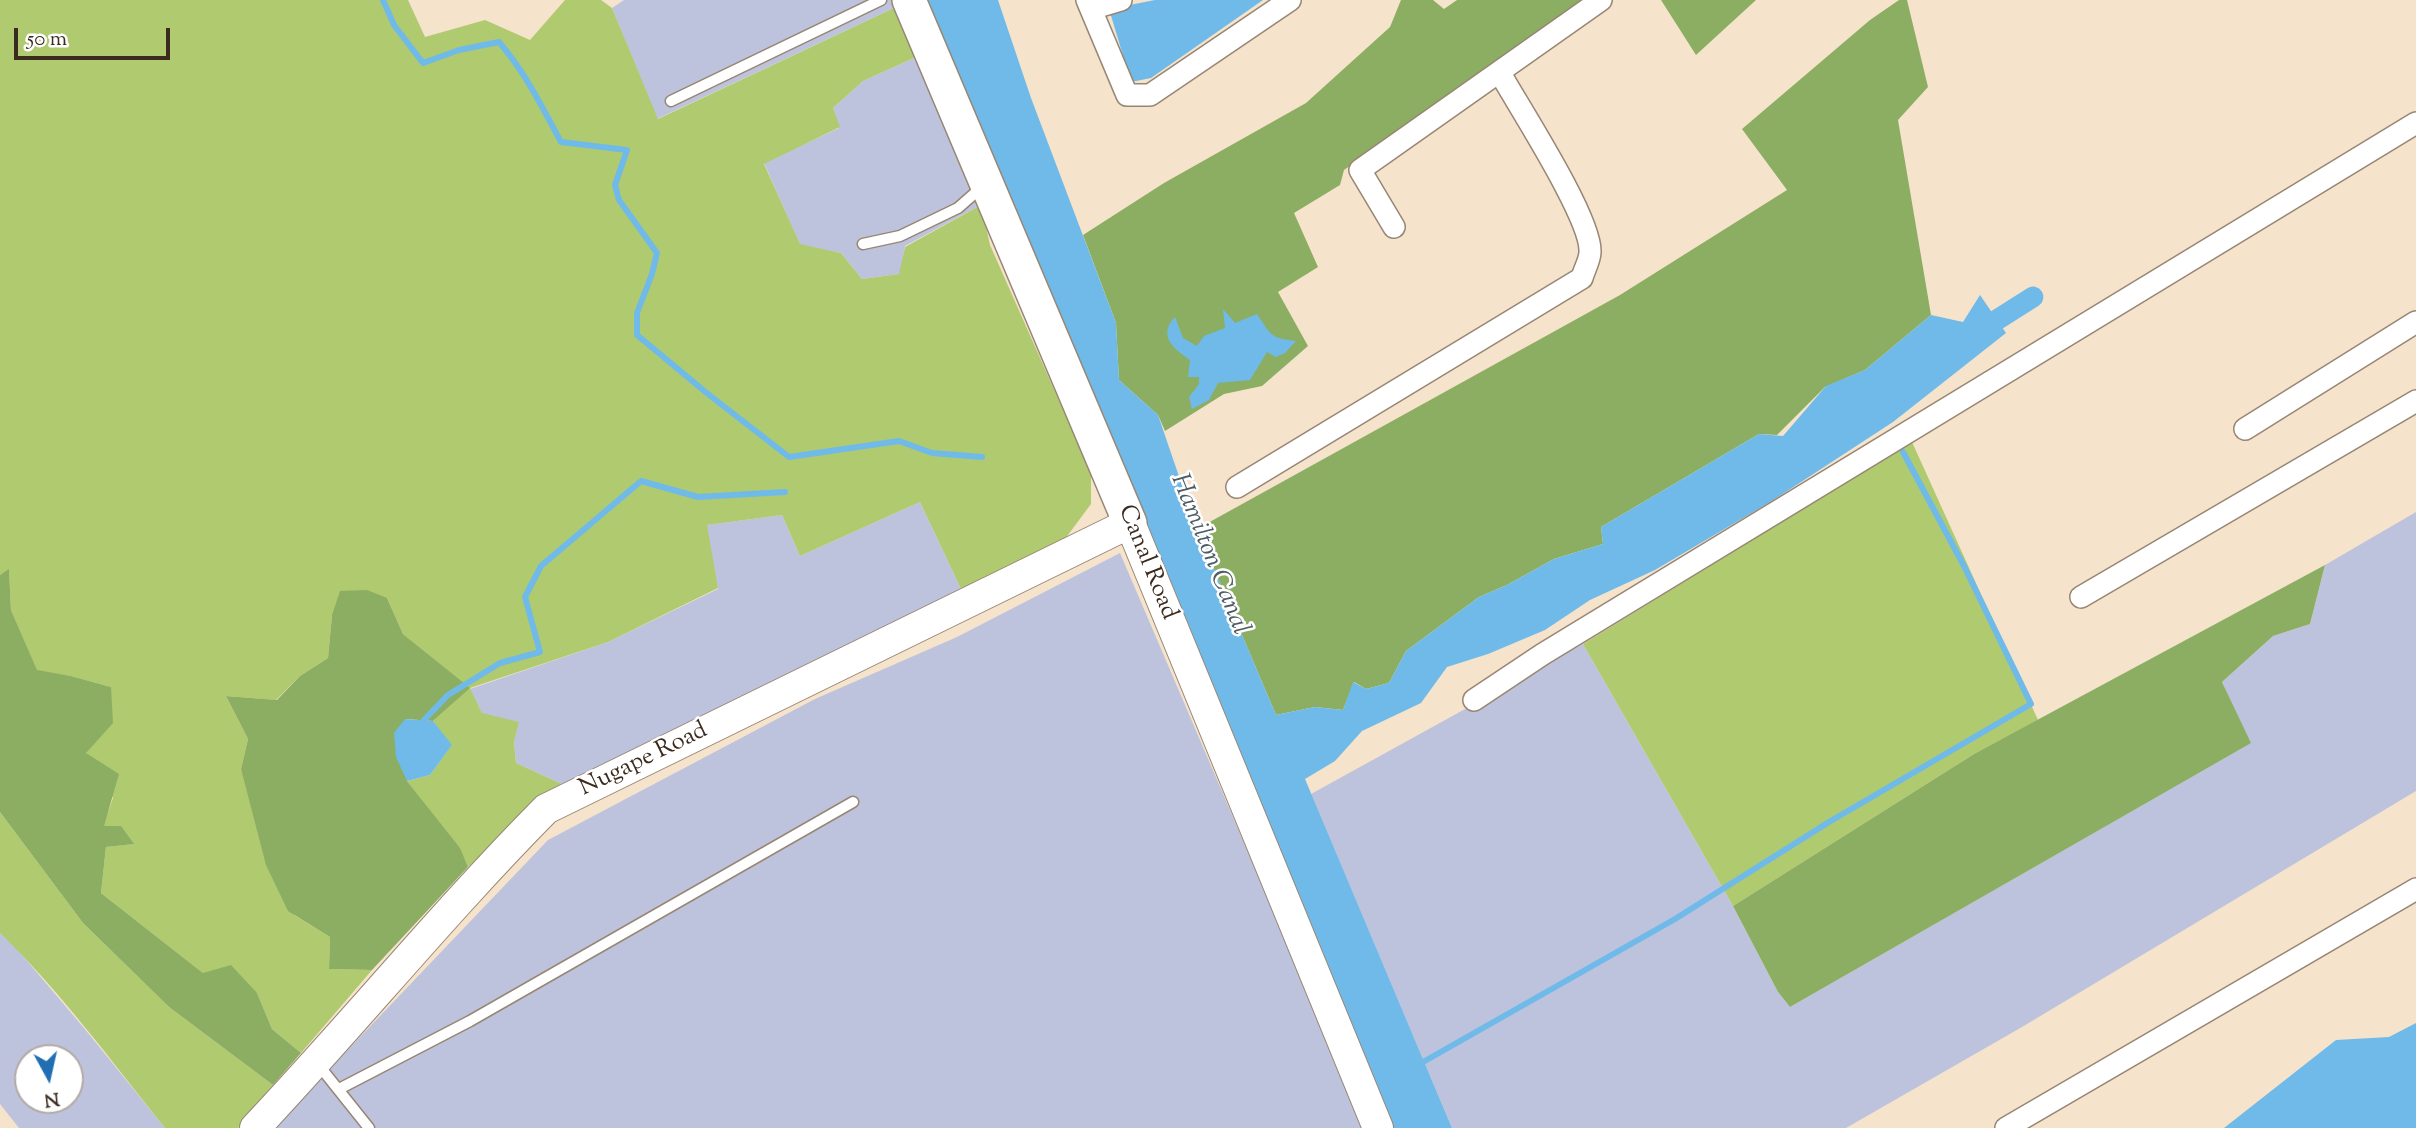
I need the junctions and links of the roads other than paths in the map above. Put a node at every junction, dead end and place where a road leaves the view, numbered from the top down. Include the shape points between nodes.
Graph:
1 (881, 0) edge
2 (909, 0) edge
3 (1121, 0) edge
4 (1290, 0) edge
5 (1601, 0) edge
6 (1089, 5) edge
7 (1500, 73) junction
8 (671, 102) dead end
9 (2416, 123) edge
10 (985, 184) junction
11 (1394, 227) dead end
12 (863, 244) dead end
13 (2416, 321) edge
14 (2416, 401) edge
15 (2245, 429) dead end
16 (1237, 487) dead end
17 (1130, 523) junction
18 (2081, 597) dead end
19 (1474, 700) dead end
20 (853, 802) dead end
21 (2416, 889) edge
22 (317, 1063) junction
23 (339, 1089) junction
24 (254, 1128) edge
25 (369, 1128) edge
26 (1378, 1128) edge
27 (2006, 1128) edge

1 - 8 lane
2 - 10 main road, Canal Road
3 - 6 street
4 - 6 street via 1150,95 1127,95
5 - 7 street
7 - 11 street via 1360,170
7 - 16 street via 1578,211 1590,252 1582,278
9 - 19 street
10 - 12 lane via 958,208 900,236
10 - 17 main road, Canal Road
13 - 15 street
14 - 18 street
17 - 22 main road, Nugape Road via 546,809 488,867
17 - 26 main road, Canal Road
20 - 23 lane via 470,1021
21 - 27 street
22 - 23 lane
22 - 24 main road, Nugape Road
23 - 25 lane

